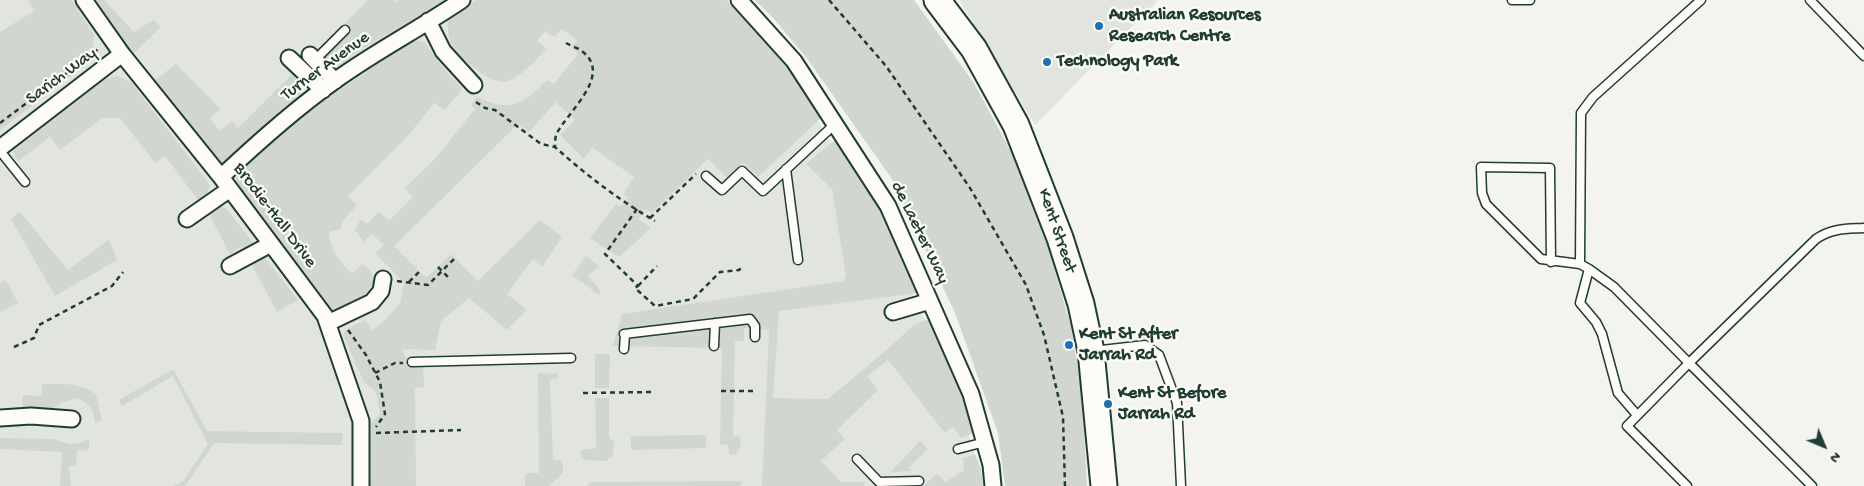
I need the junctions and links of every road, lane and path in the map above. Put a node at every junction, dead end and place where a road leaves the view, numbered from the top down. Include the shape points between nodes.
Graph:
1 (84, 0) edge
2 (462, 0) edge
3 (739, 0) edge
4 (829, 0) edge
5 (937, 0) edge
6 (1512, 0) edge
7 (1530, 0) edge
8 (1701, 0) edge
9 (1810, 0) edge
10 (428, 21) junction
11 (345, 30) dead end
12 (566, 43) dead end
13 (100, 48) dead end
14 (122, 54) junction
15 (1864, 56) edge
16 (313, 57) joint
17 (289, 58) dead end
18 (329, 85) junction
19 (474, 85) dead end
20 (476, 102) dead end
21 (0, 123) edge
22 (835, 124) junction
23 (555, 147) junction
24 (0, 150) edge
25 (786, 169) junction
26 (706, 176) joint
27 (25, 182) dead end
28 (225, 183) junction
29 (679, 190) junction
30 (684, 195) dead end
31 (637, 209) junction
32 (650, 218) junction
33 (187, 219) dead end
34 (655, 221) dead end
35 (1864, 228) edge
36 (271, 244) junction
37 (456, 257) dead end
38 (798, 260) dead end
39 (1551, 262) junction
40 (1580, 264) junction
41 (230, 266) dead end
42 (657, 266) dead end
43 (743, 266) dead end
44 (438, 267) dead end
45 (1589, 269) junction
46 (420, 271) dead end
47 (442, 271) junction
48 (123, 272) dead end
49 (383, 279) joint
50 (450, 279) dead end
51 (409, 282) junction
52 (638, 286) junction
53 (930, 301) junction
54 (893, 312) dead end
55 (715, 323) junction
56 (328, 324) junction
57 (347, 329) dead end
58 (755, 337) dead end
59 (714, 346) dead end
60 (14, 347) dead end
61 (624, 349) dead end
62 (1091, 351) junction
63 (571, 358) dead end
64 (412, 362) joint
65 (1689, 363) junction
66 (375, 374) junction
67 (721, 391) dead end
68 (754, 391) dead end
69 (651, 392) dead end
70 (583, 393) dead end
71 (1637, 415) junction
72 (0, 418) edge
73 (72, 419) dead end
74 (461, 430) dead end
75 (376, 433) junction
76 (376, 441) dead end
77 (985, 442) junction
78 (958, 449) dead end
79 (857, 459) dead end
80 (919, 481) dead end
81 (361, 486) edge
82 (993, 486) edge
83 (1065, 486) edge
84 (1104, 486) edge
85 (1181, 486) edge
86 (1687, 486) edge
87 (1812, 486) edge

1 - 14 street, Brodie-Hall Drive
2 - 10 street, Turner Avenue
3 - 22 street, de Laeter Way via 794,61
4 - 83 path via 886,66 970,188 1026,285 1044,335 1062,417
5 - 62 main road, Kent Street via 974,49 1016,124 1060,238 1081,304
6 - 7 lane
8 - 40 lane via 1593,97 1581,113
9 - 15 lane
10 - 18 street, Turner Avenue
10 - 19 street via 443,50
11 - 16 lane
12 - 23 path via 584,52 593,75 586,92 555,136
13 - 21 path
14 - 24 street, Sarich Way
14 - 28 street, Brodie-Hall Drive
16 - 18 street
17 - 18 street
18 - 28 street, Turner Avenue via 257,143
20 - 23 path via 495,110 541,144
22 - 25 lane
22 - 53 street, de Laeter Way via 888,206
23 - 31 path via 575,166
24 - 27 lane
25 - 26 lane via 763,191 742,171 722,190
25 - 38 lane
26 - 29 path via 700,170
28 - 33 street, Turner Avenue
28 - 36 street, Brodie-Hall Drive
29 - 30 path
29 - 32 path
31 - 32 path
31 - 52 path via 606,254
32 - 34 path
35 - 65 lane via 1837,229 1816,239
36 - 41 street
36 - 56 street, Brodie-Hall Drive
37 - 47 path
39 - 39 lane via 1541,259 1486,204 1481,167 1550,168
39 - 40 lane
40 - 45 lane
42 - 52 path
43 - 52 path via 739,270 720,272 693,299 655,306 635,288
44 - 47 path
45 - 65 lane via 1614,287
45 - 71 lane via 1580,302 1602,334 1618,393
46 - 51 path
47 - 50 path
47 - 51 path via 428,285
48 - 60 path via 112,286 39,325 34,338
49 - 51 path
49 - 56 street via 381,291 372,302
53 - 54 street
53 - 77 street, de Laeter Way via 971,394
55 - 58 lane via 750,319 756,326
55 - 59 lane
55 - 61 lane via 624,334
56 - 81 street, Brodie-Hall Drive via 361,421
57 - 66 path
62 - 84 main road, Kent Street
62 - 85 lane via 1144,345 1160,355 1177,403
63 - 64 lane
64 - 66 path via 395,364
65 - 71 lane
65 - 87 lane
66 - 75 path via 380,382 385,414 376,426
67 - 68 path
69 - 70 path
71 - 86 lane via 1627,426
72 - 73 street
74 - 75 path
75 - 76 path
77 - 78 lane
77 - 82 street, de Laeter Way
79 - 80 lane via 879,482

